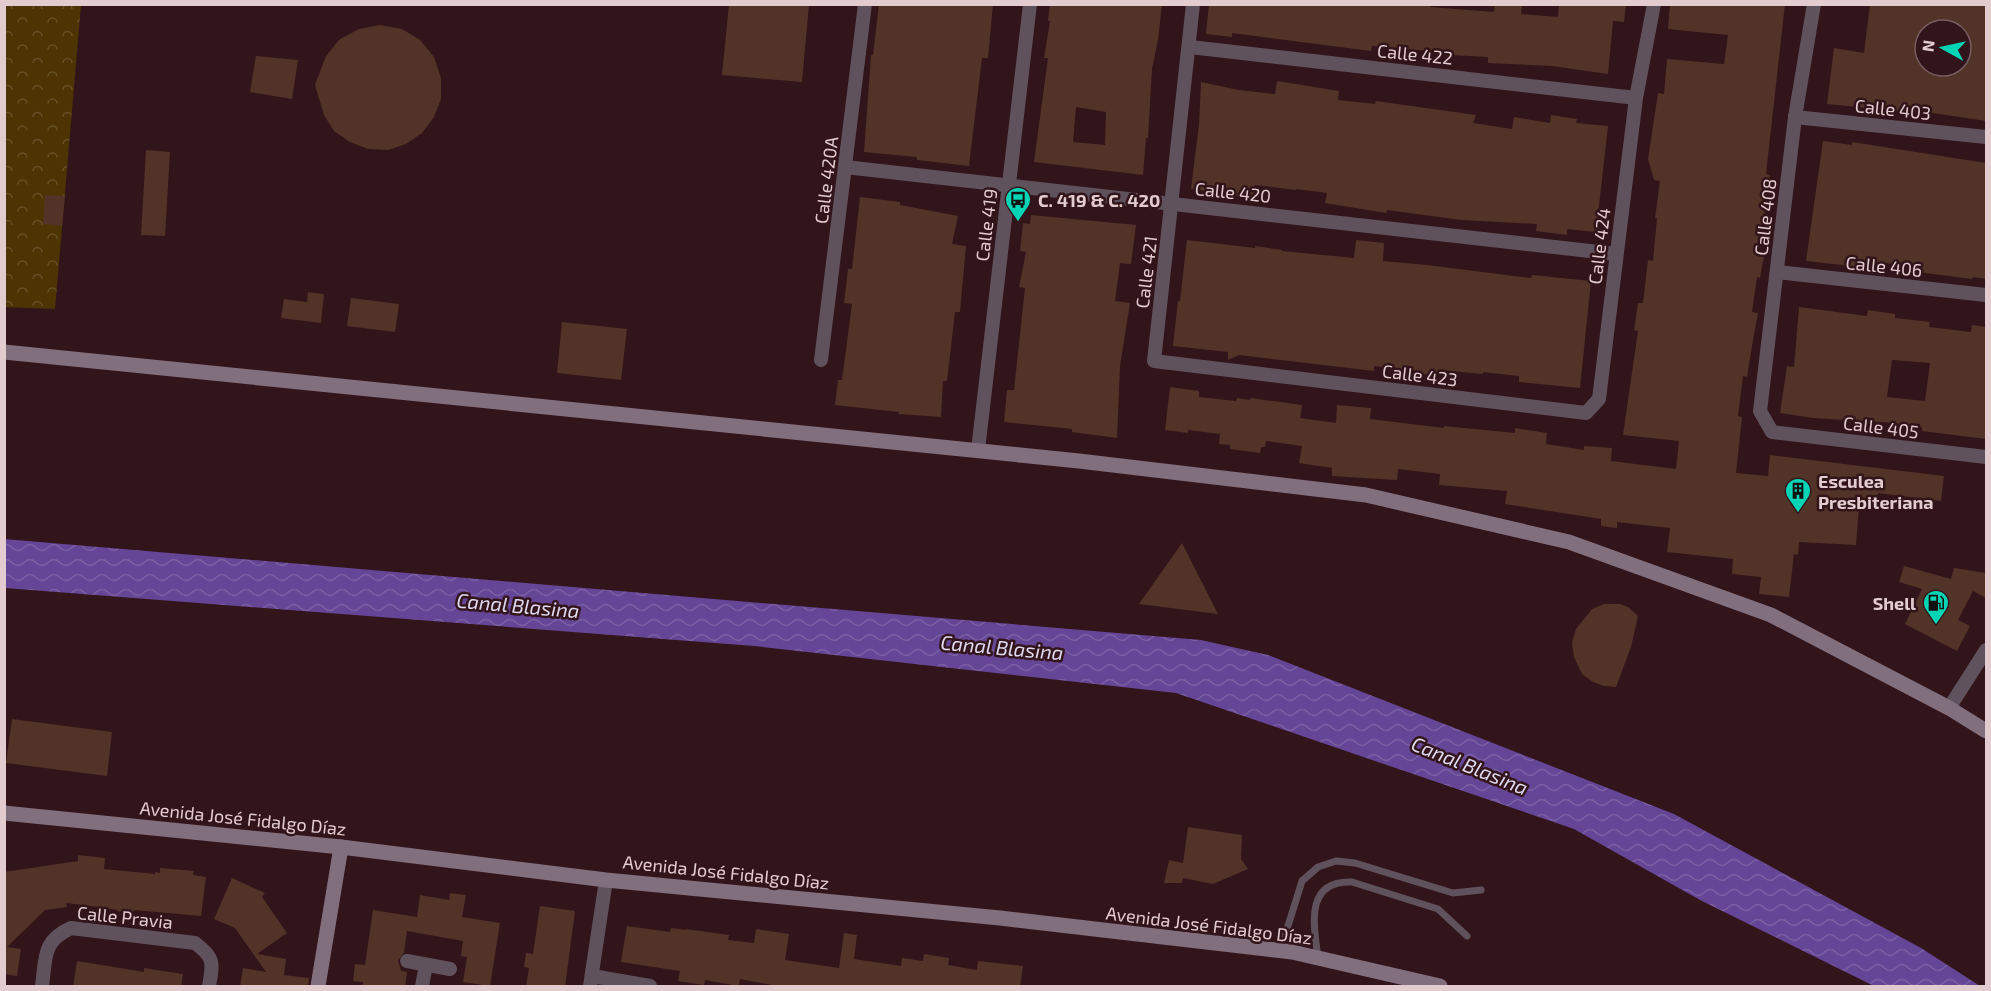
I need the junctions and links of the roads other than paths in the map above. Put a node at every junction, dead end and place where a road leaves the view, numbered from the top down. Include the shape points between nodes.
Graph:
1 (865, 4) edge
2 (1030, 4) edge
3 (1193, 4) edge
4 (1654, 4) edge
5 (1814, 4) edge
6 (1190, 47) junction
7 (1636, 98) junction
8 (1795, 117) junction
9 (1986, 137) edge
10 (845, 167) junction
11 (1009, 184) junction
12 (1172, 203) junction
13 (1616, 254) junction
14 (1777, 272) junction
15 (1986, 296) edge
16 (4, 352) edge
17 (822, 360) dead end
18 (1230, 369) joint
19 (1599, 399) joint
20 (1772, 432) joint
21 (978, 450) junction
22 (1986, 457) edge
23 (1986, 650) edge
24 (1949, 708) junction
25 (1986, 731) edge
26 (4, 813) edge
27 (341, 847) junction
28 (606, 880) junction
29 (1481, 890) dead end
30 (1467, 936) dead end
31 (1275, 950) junction
32 (1318, 958) junction
33 (407, 961) dead end
34 (426, 965) junction
35 (450, 969) dead end
36 (591, 982) edge
37 (1436, 986) edge
38 (42, 987) edge
39 (209, 987) edge
40 (318, 987) edge
41 (422, 987) edge
42 (650, 987) edge

1 - 10 street, Calle 420A
2 - 11 street, Calle 419
3 - 6 street, Calle 421
4 - 7 street, Calle 424
5 - 8 street, Calle 408
6 - 7 street, Calle 422
6 - 12 street, Calle 421
7 - 13 street, Calle 424
8 - 9 street, Calle 403
8 - 14 street, Calle 408
10 - 11 street, Calle 420
10 - 17 street, Calle 420A
11 - 12 street, Calle 420
11 - 21 street, Calle 419
12 - 13 street, Calle 420
12 - 18 street, Calle 421 via 1154,361
13 - 19 street, Calle 424
14 - 15 street, Calle 406
14 - 20 street, Calle 408 via 1760,411
16 - 21 street
18 - 19 street, Calle 423 via 1586,413
20 - 22 street, Calle 405
21 - 24 street via 1366,495 1569,542 1771,615
23 - 24 street
24 - 25 street
26 - 27 street, Avenida José Fidalgo Díaz
27 - 28 street, Avenida José Fidalgo Díaz
27 - 40 street
28 - 31 street, Avenida José Fidalgo Díaz
28 - 36 street
29 - 31 lane via 1453,892 1336,861 1318,867 1302,881 1288,926
30 - 32 lane via 1438,909 1340,881 1320,894 1314,910
31 - 32 street, Avenida José Fidalgo Díaz
32 - 37 street, Avenida José Fidalgo Díaz
33 - 34 street
34 - 35 street
34 - 41 street
36 - 42 street
38 - 39 street, Calle Pravia via 49,944 58,933 72,928 195,943 213,963

